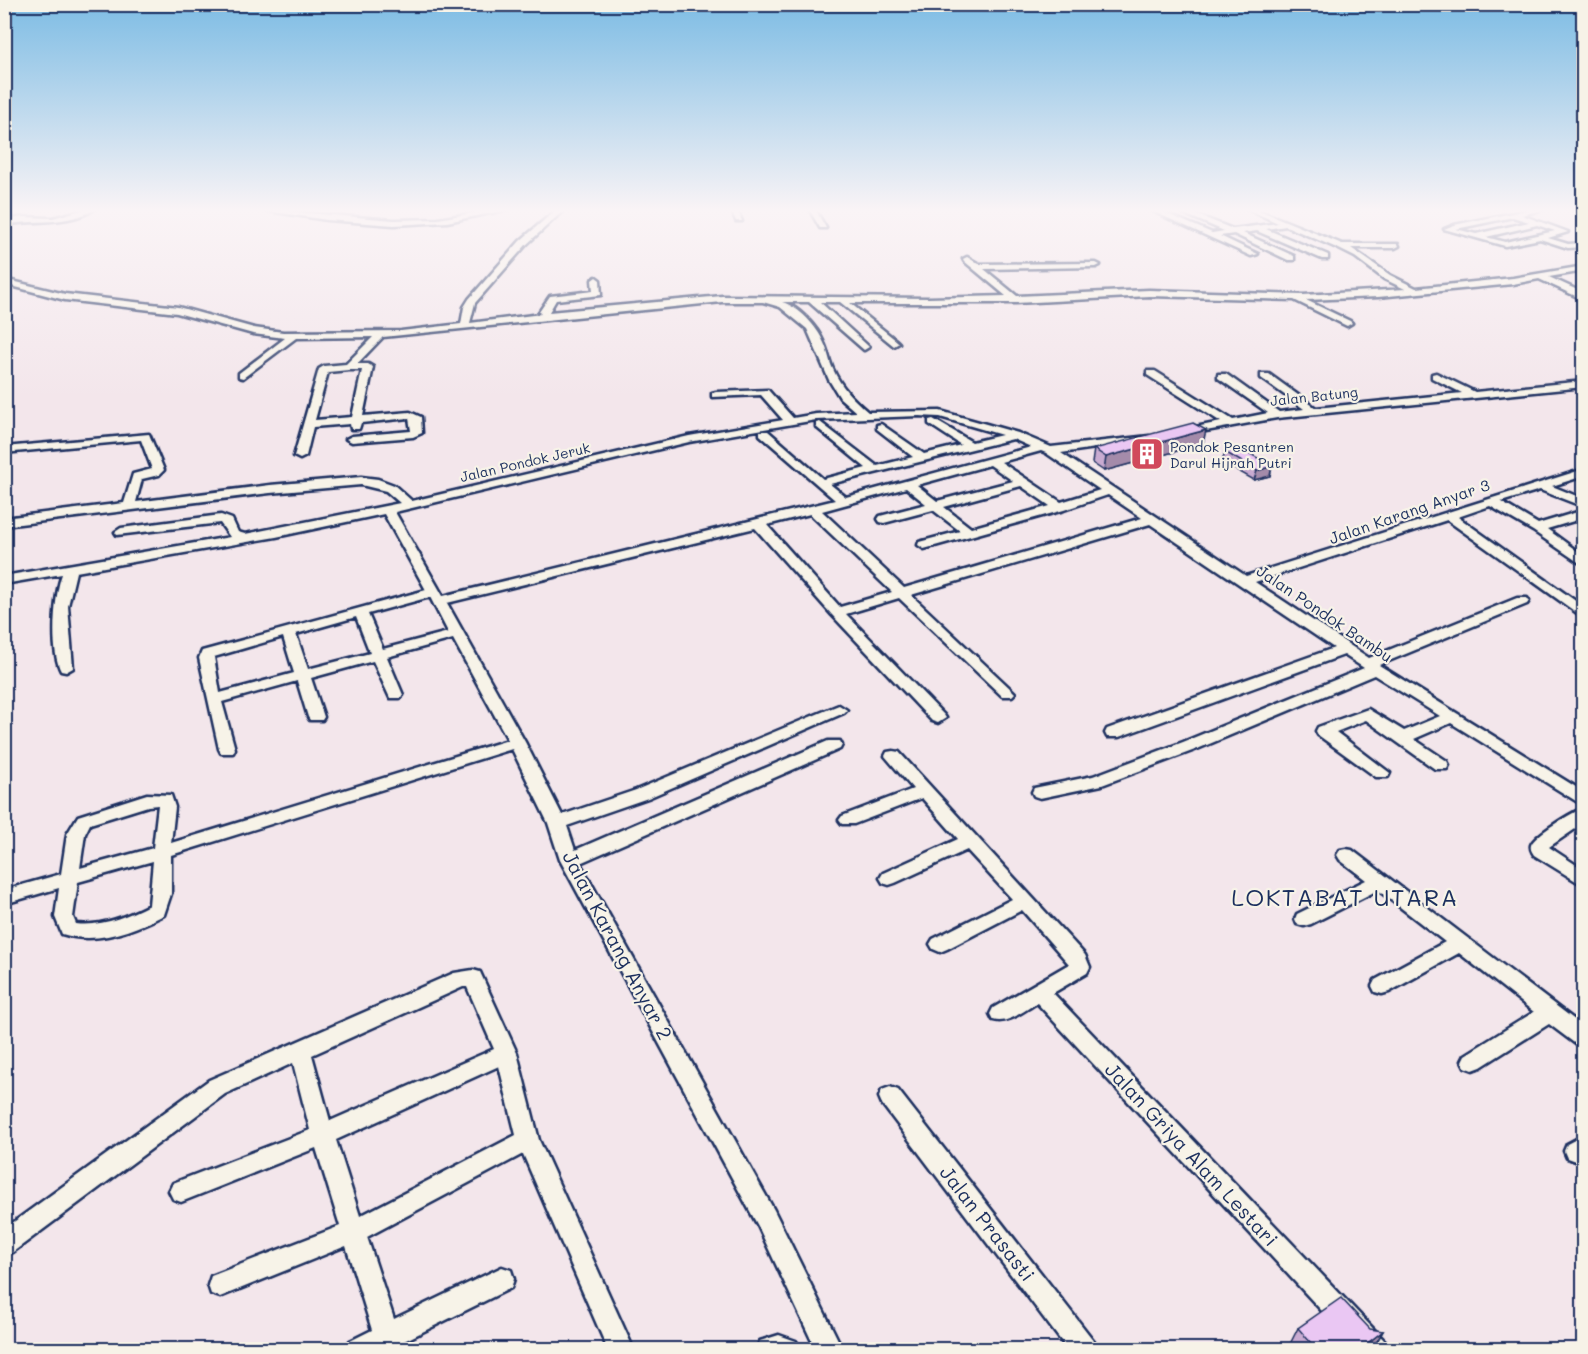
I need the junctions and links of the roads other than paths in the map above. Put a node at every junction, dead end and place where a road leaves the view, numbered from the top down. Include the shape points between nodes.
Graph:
1 (497, 272) edge
2 (982, 272) edge
3 (1381, 272) edge
4 (1564, 272) edge
5 (1542, 277) junction
6 (596, 280) dead end
7 (4, 281) edge
8 (1584, 285) edge
9 (1563, 287) junction
10 (1414, 290) junction
11 (1543, 290) dead end
12 (1294, 298) junction
13 (1584, 298) edge
14 (764, 299) junction
15 (811, 299) junction
16 (1016, 300) junction
17 (843, 301) junction
18 (1567, 302) dead end
19 (547, 316) junction
20 (1347, 322) dead end
21 (465, 327) junction
22 (880, 331) junction
23 (294, 335) junction
24 (380, 335) junction
25 (854, 337) junction
26 (894, 343) dead end
27 (864, 347) dead end
28 (349, 367) junction
29 (1151, 373) dead end
30 (243, 375) dead end
31 (1222, 376) dead end
32 (1265, 376) dead end
33 (1436, 376) dead end
34 (1584, 384) edge
35 (716, 395) dead end
36 (1475, 396) junction
37 (1314, 411) junction
38 (865, 415) junction
39 (1277, 415) junction
40 (357, 418) junction
41 (789, 420) junction
42 (933, 422) dead end
43 (1230, 423) junction
44 (309, 424) junction
45 (820, 425) dead end
46 (881, 427) dead end
47 (764, 433) dead end
48 (1014, 435) junction
49 (970, 446) junction
50 (1046, 449) junction
51 (4, 450) edge
52 (300, 456) dead end
53 (922, 458) junction
54 (992, 461) junction
55 (874, 469) junction
56 (1584, 472) edge
57 (1022, 482) junction
58 (821, 483) junction
59 (908, 484) junction
60 (1541, 486) junction
61 (1109, 490) junction
62 (168, 501) junction
63 (843, 501) junction
64 (1490, 501) junction
65 (1584, 503) edge
66 (408, 504) junction
67 (129, 506) junction
68 (935, 506) junction
69 (1060, 507) junction
70 (388, 510) junction
71 (813, 510) junction
72 (1584, 514) edge
73 (1449, 516) junction
74 (884, 519) dead end
75 (1153, 519) junction
76 (4, 522) edge
77 (758, 523) junction
78 (162, 526) junction
79 (1537, 528) junction
80 (121, 532) dead end
81 (969, 532) junction
82 (243, 538) junction
83 (924, 545) dead end
84 (1584, 562) edge
85 (70, 569) junction
86 (4, 580) edge
87 (1245, 581) junction
88 (900, 594) junction
89 (435, 597) junction
90 (1522, 602) dead end
91 (837, 612) junction
92 (361, 613) junction
93 (1584, 614) edge
94 (289, 633) junction
95 (456, 634) junction
96 (1346, 648) junction
97 (378, 655) junction
98 (1371, 666) junction
99 (66, 668) dead end
100 (303, 675) junction
101 (1007, 693) dead end
102 (395, 695) dead end
103 (214, 699) junction
104 (839, 710) dead end
105 (316, 717) dead end
106 (1452, 717) junction
107 (938, 718) dead end
108 (1113, 732) dead end
109 (1402, 738) junction
110 (517, 742) junction
111 (834, 745) dead end
112 (226, 749) dead end
113 (893, 756) dead end
114 (1441, 765) dead end
115 (1382, 773) dead end
116 (924, 790) junction
117 (1041, 792) dead end
118 (1584, 800) edge
119 (1584, 814) edge
120 (848, 820) dead end
121 (557, 823) junction
122 (970, 841) junction
123 (160, 853) junction
124 (1346, 855) dead end
125 (570, 860) junction
126 (889, 878) dead end
127 (69, 879) junction
128 (1584, 879) edge
129 (1380, 881) junction
130 (4, 897) edge
131 (1024, 901) junction
132 (1304, 919) dead end
133 (1460, 943) junction
134 (940, 944) dead end
135 (1382, 986) dead end
136 (1039, 992) junction
137 (1550, 1013) junction
138 (1000, 1014) dead end
139 (1584, 1039) edge
140 (300, 1051) junction
141 (506, 1053) junction
142 (1473, 1061) dead end
143 (890, 1097) dead end
144 (323, 1135) junction
145 (528, 1140) junction
146 (181, 1191) dead end
147 (353, 1232) junction
148 (4, 1244) edge
149 (502, 1279) dead end
150 (220, 1285) dead end
151 (389, 1343) edge
152 (359, 1350) edge
153 (621, 1350) edge
154 (769, 1350) edge
155 (787, 1350) edge
156 (830, 1350) edge
157 (1085, 1350) edge
158 (1376, 1350) edge

1 - 21 street via 468,307
2 - 16 street
3 - 10 street
4 - 5 street
5 - 9 street
5 - 10 street
6 - 19 street via 598,293 553,298 544,312
7 - 23 street via 64,297 178,310 253,331
8 - 9 street
9 - 11 street
9 - 13 street
10 - 12 street
12 - 16 street via 1149,293
12 - 20 street
13 - 18 street
14 - 15 street
14 - 19 street via 722,299
14 - 38 street via 783,305 815,331 834,380 844,396
15 - 17 street
15 - 25 street
16 - 17 street
17 - 22 street
19 - 21 street
21 - 24 street
22 - 25 street
22 - 26 street
23 - 24 street
23 - 30 street
24 - 28 street
25 - 27 street
28 - 40 street via 368,367
28 - 44 street via 324,369
29 - 43 street
31 - 39 street
32 - 37 street
33 - 36 street
34 - 36 street, Jalan Batung
35 - 41 street via 764,392
36 - 37 street, Jalan Batung
37 - 39 street, Jalan Batung
38 - 41 street, Jalan Pondok Jeruk
38 - 48 street, Jalan Pondok Jeruk via 940,414
39 - 43 street, Jalan Batung
40 - 40 street via 410,415 417,417 416,433 351,444
40 - 44 street
41 - 66 street, Jalan Pondok Jeruk
42 - 49 street
43 - 50 street, Jalan Batung
44 - 52 street
45 - 55 street
46 - 53 street
47 - 58 street
48 - 49 street
48 - 50 street, Jalan Pondok Jeruk
49 - 53 street
50 - 54 street, Jalan Batung
50 - 61 street, Jalan Pondok Bambu
51 - 67 street via 145,436 158,470 137,476
53 - 55 street
54 - 57 street
54 - 59 street, Jalan Batung
55 - 58 street
56 - 60 street, Jalan Karang Anyar 3
57 - 68 street
57 - 69 street
58 - 63 street
59 - 63 street, Jalan Batung
59 - 68 street
60 - 64 street, Jalan Karang Anyar 3
60 - 65 street
61 - 69 street
61 - 75 street, Jalan Pondok Bambu
62 - 66 street via 361,481 390,488
62 - 67 street
62 - 78 street
63 - 71 street, Jalan Batung
64 - 73 street, Jalan Karang Anyar 3
64 - 79 street
66 - 70 street, Jalan Pondok Jeruk
67 - 76 street
68 - 74 street
68 - 81 street
69 - 81 street
70 - 82 street, Jalan Pondok Jeruk
70 - 89 street, Jalan Karang Anyar 2
71 - 77 street, Jalan Batung
71 - 88 street
72 - 79 street
73 - 87 street, Jalan Karang Anyar 3
73 - 93 street
75 - 87 street, Jalan Pondok Bambu
75 - 88 street
77 - 89 street, Jalan Batung
77 - 91 street
78 - 80 street
78 - 82 street via 225,519 232,534
79 - 84 street
81 - 83 street
82 - 85 street, Jalan Pondok Jeruk
85 - 86 street, Jalan Pondok Jeruk
85 - 99 street via 64,584 60,626
87 - 96 street, Jalan Pondok Bambu
88 - 91 street
88 - 101 street
89 - 92 street, Jalan Batung
89 - 95 street, Jalan Karang Anyar 2
90 - 98 street
91 - 107 street
92 - 94 street, Jalan Batung
92 - 97 street
94 - 100 street
94 - 103 street, Jalan Batung via 207,654
95 - 97 street
95 - 110 street, Jalan Karang Anyar 2
96 - 98 street, Jalan Pondok Bambu
96 - 108 street
97 - 100 street
97 - 102 street
98 - 106 street, Jalan Pondok Bambu
98 - 117 street via 1189,746 1096,781
100 - 103 street
100 - 105 street
103 - 112 street
104 - 121 street via 642,794
106 - 109 street
106 - 118 street, Jalan Pondok Bambu
109 - 114 street
109 - 115 street via 1368,714 1324,731
110 - 121 street, Jalan Karang Anyar 2
110 - 123 street
111 - 125 street
113 - 116 street
116 - 120 street
116 - 122 street
119 - 128 street via 1545,840 1540,850
121 - 125 street, Jalan Karang Anyar 2
122 - 126 street
122 - 131 street
123 - 127 street
123 - 127 street via 167,803 165,799 147,800 84,820 76,834
123 - 127 street via 160,905 152,913 125,924 83,933 69,929 64,921
124 - 129 street
125 - 156 street, Jalan Karang Anyar 2 via 766,1218
127 - 130 street
129 - 132 street
129 - 133 street
131 - 134 street
131 - 136 street via 1081,964
133 - 135 street
133 - 137 street
136 - 138 street
136 - 158 street, Jalan Griya Alam Lestari
137 - 139 street
137 - 142 street
140 - 141 street via 468,977 476,981
140 - 144 street
140 - 148 street via 217,1087
141 - 144 street
141 - 145 street
143 - 157 street, Jalan Prasasti
144 - 146 street
144 - 147 street
145 - 147 street
145 - 153 street
147 - 150 street
147 - 151 street
149 - 151 street
151 - 152 street
154 - 155 street

